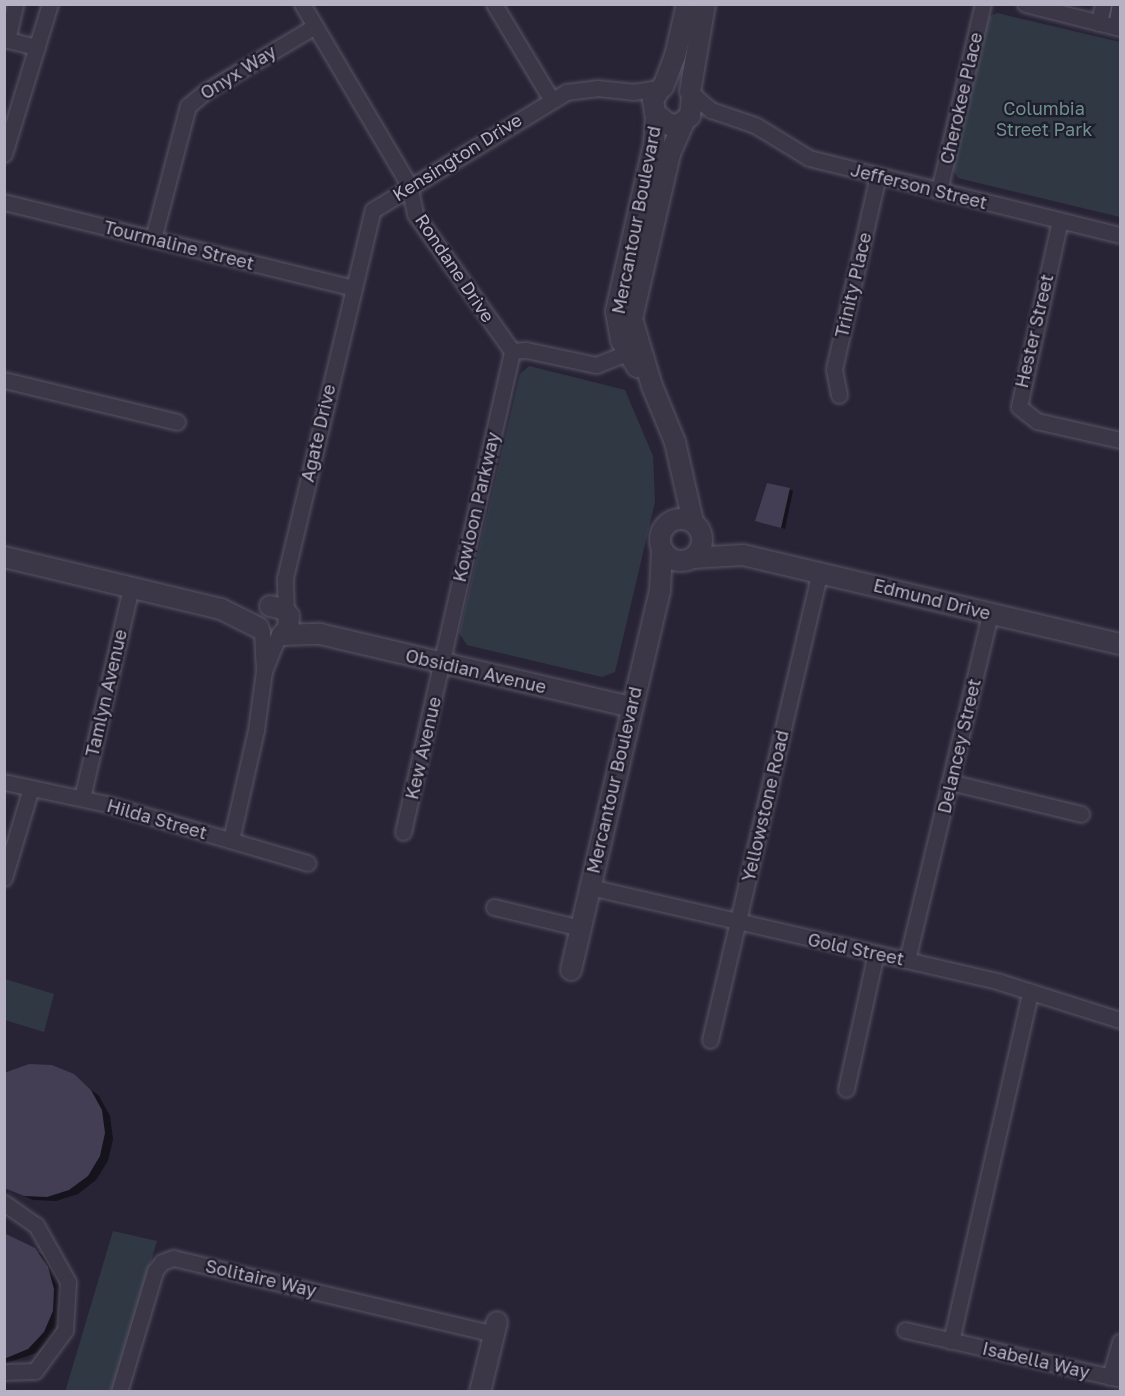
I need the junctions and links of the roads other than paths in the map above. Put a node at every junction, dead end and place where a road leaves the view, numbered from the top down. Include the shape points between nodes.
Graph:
1 (15, 4) edge
2 (50, 4) edge
3 (302, 4) edge
4 (494, 4) edge
5 (687, 4) edge
6 (705, 4) edge
7 (983, 4) edge
8 (1025, 4) edge
9 (1103, 4) edge
10 (1120, 5) edge
11 (1099, 23) junction
12 (315, 26) junction
13 (1118, 27) edge
14 (6, 39) edge
15 (37, 46) junction
16 (661, 88) junction
17 (618, 92) junction
18 (691, 94) junction
19 (551, 99) junction
20 (656, 114) junction
21 (725, 117) junction
22 (9, 121) edge
23 (685, 121) junction
24 (4, 154) edge
25 (878, 176) junction
26 (409, 185) junction
27 (939, 191) junction
28 (4, 202) edge
29 (1060, 220) junction
30 (1120, 235) edge
31 (153, 239) junction
32 (352, 288) junction
33 (634, 350) junction
34 (512, 351) junction
35 (4, 381) edge
36 (839, 395) dead end
37 (177, 422) dead end
38 (1120, 440) edge
39 (682, 482) junction
40 (670, 522) junction
41 (697, 527) junction
42 (662, 549) junction
43 (743, 555) junction
44 (4, 557) edge
45 (690, 559) junction
46 (820, 572) junction
47 (131, 587) junction
48 (660, 591) junction
49 (222, 609) junction
50 (278, 610) junction
51 (990, 613) junction
52 (270, 633) junction
53 (320, 634) junction
54 (1120, 644) edge
55 (442, 663) junction
56 (631, 707) junction
57 (4, 782) edge
58 (950, 782) junction
59 (31, 788) junction
60 (82, 798) junction
61 (1081, 814) dead end
62 (403, 832) dead end
63 (231, 840) junction
64 (308, 863) dead end
65 (4, 878) edge
66 (590, 887) junction
67 (494, 908) dead end
68 (738, 922) junction
69 (580, 928) junction
70 (876, 953) junction
71 (907, 960) junction
72 (571, 970) dead end
73 (1030, 992) junction
74 (1120, 1020) edge
75 (710, 1040) dead end
76 (846, 1089) dead end
77 (4, 1203) edge
78 (496, 1328) joint
79 (905, 1330) dead end
80 (951, 1341) junction
81 (1120, 1341) edge
82 (4, 1372) edge
83 (1115, 1378) edge
84 (119, 1392) edge
85 (480, 1392) edge

1 - 14 street
2 - 15 street
3 - 12 street, Rondane Drive
4 - 19 street
5 - 16 street via 675,56
6 - 18 street
7 - 27 street, Cherokee Place
8 - 11 street
9 - 11 street
10 - 13 street
11 - 13 street
12 - 26 street, Rondane Drive
12 - 31 street, Onyx Way via 206,90 188,106
14 - 15 street
15 - 22 street
16 - 17 street, Kensington Drive
16 - 18 street via 680,85
16 - 20 street via 653,100
17 - 19 street, Kensington Drive via 586,88
17 - 20 street, Kensington Drive
18 - 21 street, Jefferson Street
18 - 23 street via 693,110
19 - 26 street, Kensington Drive
20 - 23 street via 670,125
20 - 33 street, Mercantour Boulevard via 650,160 616,311 618,331
21 - 23 street, Jefferson Street
21 - 25 street, Jefferson Street via 754,125 810,158
22 - 24 street
23 - 33 street, Mercantour Boulevard via 670,154 632,315
25 - 27 street, Jefferson Street
25 - 36 street, Trinity Place via 834,369
26 - 32 street, Kensington Drive via 372,210
26 - 34 street, Rondane Drive via 415,214
27 - 29 street, Jefferson Street
28 - 31 street, Tourmaline Street
29 - 30 street, Jefferson Street
29 - 38 street, Hester Street via 1019,407 1037,421
31 - 32 street, Tourmaline Street
32 - 50 street, Agate Drive
33 - 34 street via 591,365 526,350
33 - 39 street, Mercantour Boulevard via 675,442
34 - 55 street, Kowloon Parkway
35 - 37 street
39 - 40 street, Mercantour Boulevard
39 - 41 street, Mercantour Boulevard
40 - 41 street via 682,519
40 - 42 street via 662,531
41 - 43 street
41 - 45 street via 703,543
42 - 45 street via 675,560
42 - 48 street, Mercantour Boulevard
43 - 45 street
43 - 46 street, Edmund Drive
44 - 47 street, Obsidian Avenue
45 - 48 street, Mercantour Boulevard
46 - 51 street, Edmund Drive
46 - 68 street, Yellowstone Road
47 - 49 street, Obsidian Avenue
47 - 60 street, Tamlyn Avenue
48 - 56 street, Mercantour Boulevard
49 - 50 street, Obsidian Avenue
49 - 52 street, Obsidian Avenue
50 - 52 street via 288,629
50 - 52 street via 260,614
50 - 53 street, Obsidian Avenue
51 - 54 street, Edmund Drive
51 - 58 street, Delancey Street
52 - 53 street, Obsidian Avenue
52 - 63 street via 254,745
53 - 55 street, Obsidian Avenue
55 - 56 street, Obsidian Avenue
55 - 62 street, Kew Avenue
56 - 66 street, Mercantour Boulevard
57 - 59 street, Hilda Street
58 - 61 street
58 - 71 street, Delancey Street
59 - 60 street, Hilda Street
59 - 65 street
60 - 63 street, Hilda Street
63 - 64 street, Hilda Street
66 - 68 street, Gold Street
66 - 69 street, Mercantour Boulevard
67 - 69 street
68 - 70 street, Gold Street
68 - 75 street, Yellowstone Road
69 - 72 street, Mercantour Boulevard
70 - 71 street, Gold Street
70 - 76 street
71 - 73 street, Gold Street
73 - 74 street, Gold Street
73 - 80 street
77 - 82 street via 36,1225 68,1282 65,1330 35,1371
78 - 84 street, Solitaire Way via 173,1258 162,1262 155,1271
78 - 85 street
79 - 80 street, Isabella Way
80 - 83 street, Isabella Way
81 - 83 street

